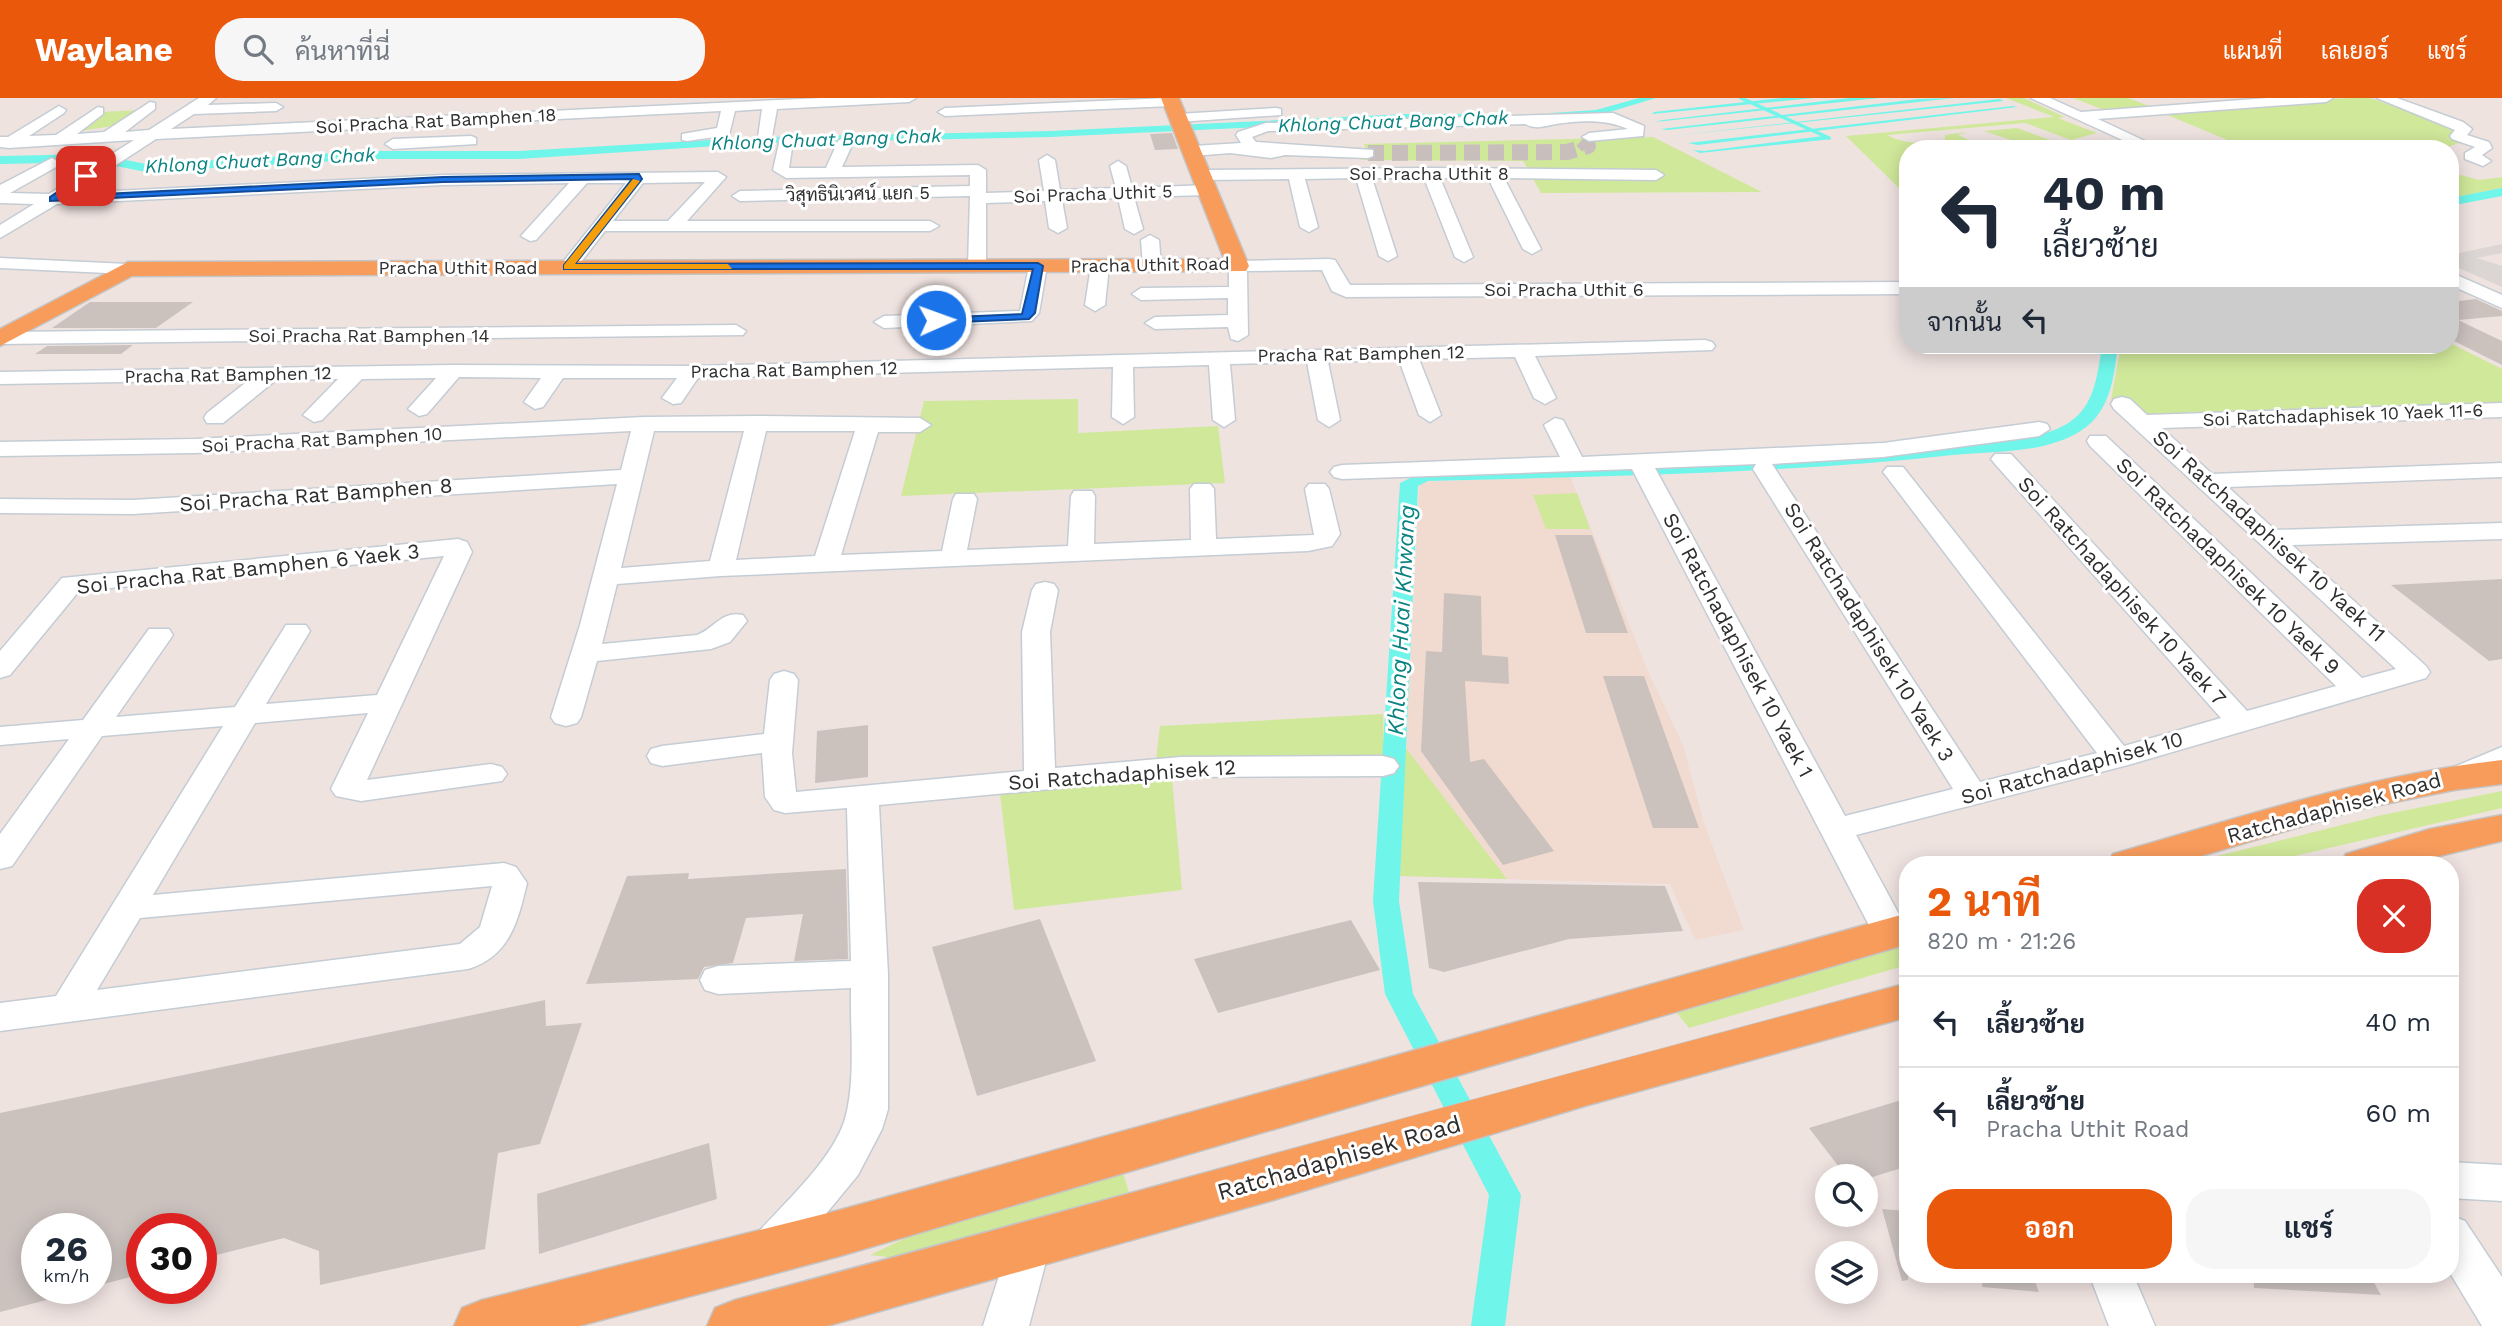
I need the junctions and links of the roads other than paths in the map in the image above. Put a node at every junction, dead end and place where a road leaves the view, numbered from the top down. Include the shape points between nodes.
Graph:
1 (209, 98) edge
2 (909, 98) edge
3 (2038, 98) edge
4 (2326, 98) edge
5 (2384, 98) edge
6 (1560, 104) dead end
7 (770, 105) junction
8 (888, 105) edge
9 (150, 106) dead end
10 (276, 107) dead end
11 (729, 107) junction
12 (1334, 109) dead end
13 (1592, 109) dead end
14 (58, 110) dead end
15 (188, 110) junction
16 (98, 111) dead end
17 (945, 112) dead end
18 (1179, 115) edge
19 (1138, 116) dead end
20 (2079, 116) junction
21 (412, 122) junction
22 (337, 126) junction
23 (145, 137) junction
24 (687, 137) dead end
25 (765, 137) dead end
26 (107, 138) junction
27 (326, 138) dead end
28 (1579, 138) tunnel mouth
29 (58, 140) junction
30 (2134, 140) edge
31 (471, 141) dead end
32 (846, 141) dead end
33 (786, 142) dead end
34 (4, 144) edge
35 (1253, 147) junction
36 (1233, 149) junction
37 (1285, 150) junction
38 (1368, 153) tunnel mouth
39 (30, 155) dead end
40 (81, 155) dead end
41 (1047, 160) dead end
42 (2483, 161) dead end
43 (52, 163) dead end
44 (547, 163) dead end
45 (1118, 166) dead end
46 (396, 167) dead end
47 (337, 171) dead end
48 (832, 172) junction
49 (272, 173) dead end
50 (1362, 173) junction
51 (1430, 173) junction
52 (1296, 174) junction
53 (1494, 174) junction
54 (1656, 175) dead end
55 (151, 176) dead end
56 (209, 176) dead end
57 (584, 177) junction
58 (639, 177) junction
59 (535, 178) junction
60 (384, 183) junction
61 (1205, 183) junction
62 (324, 185) junction
63 (255, 189) junction
64 (0, 192) edge
65 (189, 193) junction
66 (1125, 193) junction
67 (124, 195) junction
68 (978, 195) junction
69 (1051, 195) junction
70 (740, 196) dead end
71 (0, 198) edge
72 (53, 199) junction
73 (674, 225) junction
74 (598, 226) junction
75 (930, 226) dead end
76 (1309, 226) dead end
77 (1058, 228) dead end
78 (1134, 229) dead end
79 (0, 233) edge
80 (530, 236) dead end
81 (1150, 240) dead end
82 (1532, 249) dead end
83 (1388, 256) dead end
84 (1464, 257) dead end
85 (0, 263) edge
86 (1152, 265) junction
87 (1038, 266) junction
88 (1100, 266) junction
89 (1238, 266) junction
90 (568, 267) junction
91 (977, 267) junction
92 (128, 269) junction
93 (2459, 282) edge
94 (1899, 288) edge
95 (1237, 292) junction
96 (1141, 294) dead end
97 (2502, 302) edge
98 (1095, 305) dead end
99 (884, 322) dead end
100 (1154, 323) dead end
101 (736, 331) dead end
102 (1, 339) edge
103 (1705, 346) dead end
104 (1522, 350) junction
105 (1406, 352) junction
106 (1316, 355) junction
107 (1219, 358) junction
108 (1123, 361) junction
109 (453, 371) junction
110 (556, 372) junction
111 (692, 373) junction
112 (355, 374) junction
113 (268, 376) junction
114 (85, 377) junction
115 (0, 378) edge
116 (154, 396) dead end
117 (673, 398) dead end
118 (1545, 398) dead end
119 (536, 402) dead end
120 (2122, 404) dead end
121 (419, 409) dead end
122 (2502, 410) edge
123 (314, 415) dead end
124 (1430, 415) dead end
125 (1123, 416) dead end
126 (215, 418) dead end
127 (1224, 420) dead end
128 (1329, 420) dead end
129 (2143, 422) junction
130 (758, 423) junction
131 (644, 424) junction
132 (869, 424) junction
133 (920, 425) dead end
134 (1555, 425) dead end
135 (2039, 429) dead end
136 (2098, 441) dead end
137 (0, 449) edge
138 (2429, 452) dead end
139 (2003, 459) dead end
140 (1574, 463) junction
141 (1643, 466) junction
142 (1765, 469) dead end
143 (2502, 470) edge
144 (1342, 471) dead end
145 (1895, 472) dead end
146 (2456, 472) junction
147 (631, 476) junction
148 (2209, 481) junction
149 (1202, 489) dead end
150 (1317, 489) dead end
151 (1083, 496) dead end
152 (965, 499) dead end
153 (0, 506) edge
154 (414, 526) dead end
155 (2502, 531) edge
156 (2271, 538) junction
157 (1204, 547) junction
158 (401, 551) junction
159 (1081, 551) junction
160 (953, 558) junction
161 (825, 565) junction
162 (721, 568) junction
163 (606, 577) junction
164 (1045, 590) dead end
165 (733, 621) dead end
166 (296, 631) dead end
167 (159, 635) dead end
168 (586, 654) junction
169 (0, 669) edge
170 (2415, 669) joint
171 (784, 680) dead end
172 (2358, 691) junction
173 (386, 703) junction
174 (244, 716) junction
175 (566, 717) dead end
176 (2241, 722) junction
177 (93, 729) junction
178 (0, 736) edge
179 (778, 742) junction
180 (662, 756) dead end
181 (2502, 757) edge
182 (2117, 758) junction
183 (1383, 766) dead end
184 (2502, 772) edge
185 (491, 774) dead end
186 (2460, 776) junction
187 (1040, 780) junction
188 (1972, 794) junction
189 (862, 797) junction
190 (2502, 828) edge
191 (1836, 829) junction
192 (2156, 856) edge
193 (2387, 856) edge
194 (0, 858) edge
195 (128, 903) junction
196 (1899, 931) edge
197 (870, 974) junction
198 (718, 980) dead end
199 (1899, 1002) edge
200 (68, 1007) junction
201 (0, 1017) edge
202 (2459, 1180) edge
203 (2502, 1182) edge
204 (1028, 1246) junction
205 (2459, 1248) edge
206 (777, 1250) junction
207 (2115, 1283) edge
208 (2502, 1317) edge
209 (753, 1324) edge
210 (482, 1326) edge
211 (569, 1326) edge
212 (1006, 1326) edge
213 (2132, 1326) edge

1 - 15 street
2 - 8 street, Soi Pracha Rat Bamphen 18
3 - 20 street
4 - 20 street
5 - 42 street via 2465,129 2457,136 2484,145 2470,156
6 - 13 street
7 - 8 street, Soi Pracha Rat Bamphen 18
7 - 11 street, Soi Pracha Rat Bamphen 18
7 - 25 street
9 - 26 street
10 - 15 street
11 - 21 street, Soi Pracha Rat Bamphen 18
11 - 24 street via 724,132
12 - 18 street
14 - 34 street
15 - 23 street
16 - 29 street
17 - 18 street
18 - 19 street
18 - 36 street
18 - 61 main road, Pracha Uthit Road
20 - 30 street
21 - 22 street, Soi Pracha Rat Bamphen 18
21 - 31 street via 390,148
22 - 23 street, Soi Pracha Rat Bamphen 18
22 - 27 street
23 - 26 street, Soi Pracha Rat Bamphen 18
23 - 72 street
26 - 29 street, Soi Pracha Rat Bamphen 18
26 - 40 street
28 - 35 street via 1628,135 1639,129 1613,117 1266,127 1242,135
29 - 34 street, Soi Pracha Rat Bamphen 18
29 - 39 street
32 - 48 street
33 - 48 street via 781,170
35 - 36 street
35 - 37 street via 1270,145
36 - 37 street
37 - 38 street
41 - 69 street
43 - 64 street
44 - 59 street
45 - 66 street
46 - 60 street
47 - 62 street
48 - 68 street via 978,170
49 - 63 street
50 - 51 street, Soi Pracha Uthit 8
50 - 52 street, Soi Pracha Uthit 8
50 - 83 street
51 - 53 street, Soi Pracha Uthit 8
51 - 84 street
52 - 61 street, Soi Pracha Uthit 8
52 - 76 street
53 - 54 street, Soi Pracha Uthit 8
53 - 82 street
55 - 67 street
56 - 65 street
57 - 58 street
57 - 59 street
57 - 80 street
58 - 73 street via 718,177
58 - 74 street
59 - 60 street
60 - 62 street
61 - 66 street, Soi Pracha Uthit 5
61 - 89 main road, Pracha Uthit Road
62 - 63 street
63 - 65 street
65 - 67 street
66 - 69 street, Soi Pracha Uthit 5
66 - 78 street
67 - 72 street
68 - 69 street, Soi Pracha Uthit 5
68 - 70 street, วิสุทธินิเวศน์ แยก 5
68 - 91 street
69 - 77 street
71 - 72 street
72 - 79 street
73 - 74 street
73 - 75 street via 903,218
74 - 90 street
81 - 86 street
85 - 92 street
86 - 88 main road, Pracha Uthit Road
86 - 89 main road, Pracha Uthit Road
87 - 88 main road, Pracha Uthit Road
87 - 91 main road, Pracha Uthit Road
87 - 99 street via 1025,317
88 - 98 street
89 - 94 street, Soi Pracha Uthit 6 via 1329,264 1346,292
89 - 95 street
90 - 91 main road, Pracha Uthit Road
90 - 92 main road, Pracha Uthit Road
92 - 102 main road
93 - 97 street
95 - 96 street
95 - 100 street via 1238,328
101 - 102 street, Soi Pracha Rat Bamphen 14
103 - 104 street, Pracha Rat Bamphen 12
104 - 105 street, Pracha Rat Bamphen 12
104 - 118 street
105 - 106 street, Pracha Rat Bamphen 12
105 - 124 street
106 - 107 street, Pracha Rat Bamphen 12
106 - 128 street
107 - 108 street, Pracha Rat Bamphen 12
107 - 127 street
108 - 111 street, Pracha Rat Bamphen 12
108 - 125 street
109 - 110 street, Pracha Rat Bamphen 12
109 - 112 street, Pracha Rat Bamphen 12
109 - 121 street
110 - 111 street, Pracha Rat Bamphen 12
110 - 119 street
111 - 117 street
112 - 113 street, Pracha Rat Bamphen 12
112 - 123 street
113 - 114 street, Pracha Rat Bamphen 12
113 - 126 street
114 - 115 street, Pracha Rat Bamphen 12
114 - 116 street via 56,397
120 - 129 street, Soi Ratchadaphisek 10 Yaek 11
122 - 129 street, Soi Ratchadaphisek 10 Yaek 11-6
129 - 148 street, Soi Ratchadaphisek 10 Yaek 11
130 - 131 street, Soi Pracha Rat Bamphen 10
130 - 132 street, Soi Pracha Rat Bamphen 10
130 - 162 street
131 - 137 street, Soi Pracha Rat Bamphen 10 via 195,446
131 - 147 street
132 - 133 street, Soi Pracha Rat Bamphen 10
132 - 161 street
134 - 140 street
135 - 141 street via 1883,450
136 - 172 street, Soi Ratchadaphisek 10 Yaek 9
138 - 146 street
139 - 176 street, Soi Ratchadaphisek 10 Yaek 7
140 - 141 street
140 - 144 street
141 - 191 street, Soi Ratchadaphisek 10 Yaek 1
142 - 188 street, Soi Ratchadaphisek 10 Yaek 3
143 - 146 street
145 - 182 street
146 - 148 street
147 - 153 street, Soi Pracha Rat Bamphen 8 via 133,506
147 - 163 street
148 - 156 street, Soi Ratchadaphisek 10 Yaek 11
149 - 157 street
150 - 157 street via 1327,534 1323,541
151 - 159 street
152 - 160 street
154 - 158 street
155 - 156 street
156 - 170 street, Soi Ratchadaphisek 10 Yaek 11
157 - 159 street
158 - 169 street, Soi Pracha Rat Bamphen 6 Yaek 3 via 71,584
158 - 173 street, Soi Pracha Rat Bamphen 6 Yaek 3 via 450,546 458,547 459,552
159 - 160 street
160 - 161 street
161 - 162 street
162 - 163 street
163 - 168 street
164 - 187 street via 1036,632
165 - 168 street via 720,636 701,643
166 - 174 street
167 - 177 street
168 - 175 street
170 - 172 street, Soi Ratchadaphisek 10 via 2406,678
171 - 179 street, Soi Ratchadaphisek 12
172 - 176 street, Soi Ratchadaphisek 10
173 - 174 street
173 - 185 street via 347,789
174 - 177 street
174 - 195 street
176 - 182 street, Soi Ratchadaphisek 10
177 - 178 street
177 - 194 street
179 - 180 street
179 - 189 street, Soi Ratchadaphisek 12 via 785,803
181 - 186 street
182 - 188 street, Soi Ratchadaphisek 10
183 - 187 street, Soi Ratchadaphisek 12 via 1181,767
184 - 186 main road, Ratchadaphisek Road
186 - 192 main road, Ratchadaphisek Road via 2371,794
187 - 189 street, Soi Ratchadaphisek 12
188 - 191 street, Soi Ratchadaphisek 10
189 - 197 street
190 - 193 main road
191 - 196 street
195 - 200 street
195 - 200 street via 146,908 490,874 504,875 510,883 495,937 468,956
196 - 206 main road
197 - 198 street
197 - 206 street via 868,1106 862,1128 841,1165
199 - 204 main road, Ratchadaphisek Road
200 - 201 street
202 - 203 street
204 - 209 main road, Ratchadaphisek Road
204 - 212 street
205 - 208 street
206 - 210 main road
206 - 211 main road
207 - 213 street

